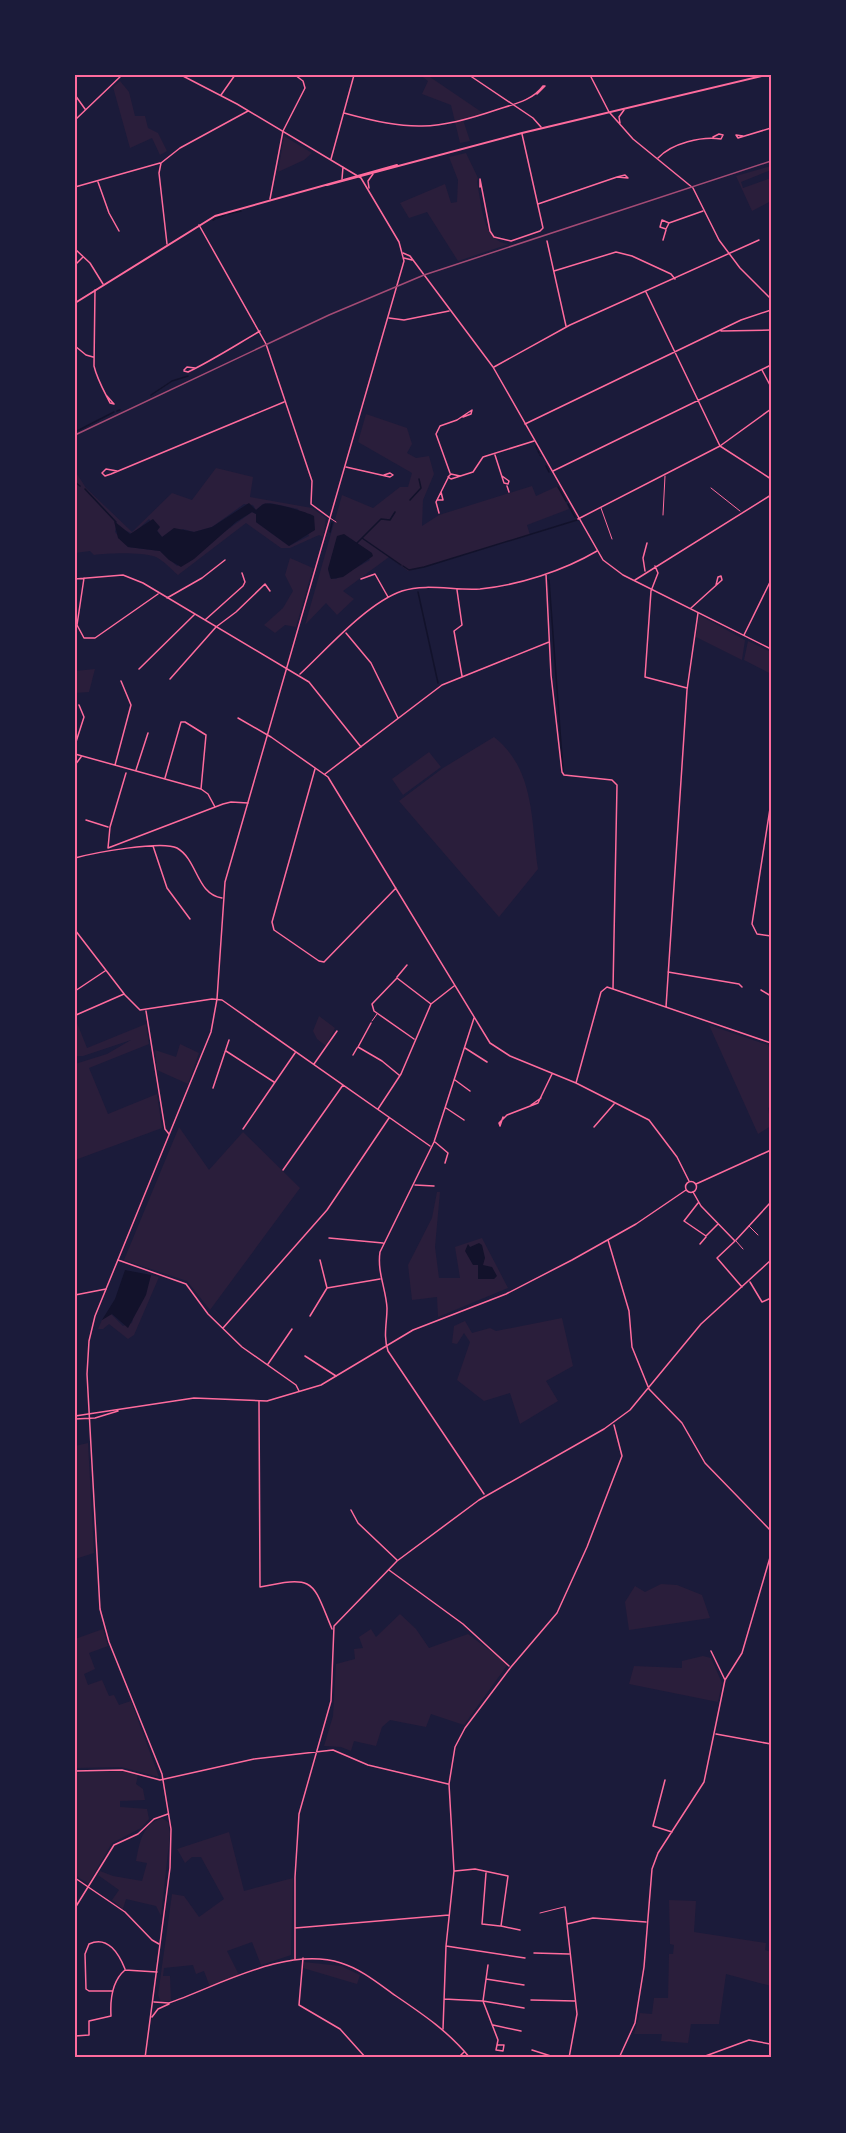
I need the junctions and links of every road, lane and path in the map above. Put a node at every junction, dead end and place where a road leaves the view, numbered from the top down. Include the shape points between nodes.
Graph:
1 (122, 75) edge
2 (181, 75) edge
3 (235, 75) edge
4 (295, 75) edge
5 (354, 75) edge
6 (469, 75) edge
7 (590, 75) edge
8 (766, 75) edge
9 (187, 76) edge
10 (537, 94) dead end
11 (75, 95) edge
12 (221, 95) junction
13 (513, 105) junction
14 (86, 110) junction
15 (624, 110) junction
16 (248, 111) junction
17 (344, 113) junction
18 (610, 113) junction
19 (75, 120) edge
20 (620, 124) junction
21 (771, 128) edge
22 (542, 129) junction
23 (283, 131) junction
24 (522, 133) junction
25 (743, 136) dead end
26 (712, 137) dead end
27 (331, 159) junction
28 (658, 159) junction
29 (161, 163) junction
30 (400, 165) junction
31 (342, 166) junction
32 (372, 174) junction
33 (356, 175) junction
34 (617, 177) dead end
35 (361, 178) junction
36 (342, 179) junction
37 (98, 181) junction
38 (327, 185) junction
39 (75, 187) edge
40 (480, 187) dead end
41 (369, 189) junction
42 (270, 200) junction
43 (537, 204) junction
44 (704, 211) junction
45 (669, 223) junction
46 (199, 225) junction
47 (666, 229) junction
48 (119, 231) dead end
49 (663, 240) dead end
50 (759, 240) dead end
51 (547, 241) dead end
52 (168, 245) junction
53 (75, 249) edge
54 (403, 253) junction
55 (730, 255) junction
56 (83, 257) junction
57 (404, 258) junction
58 (413, 260) junction
59 (75, 265) edge
60 (554, 271) junction
61 (675, 279) junction
62 (104, 285) junction
63 (95, 290) junction
64 (646, 291) junction
65 (771, 299) edge
66 (75, 303) edge
67 (450, 310) junction
68 (771, 310) edge
69 (389, 318) junction
70 (566, 327) junction
71 (720, 330) junction
72 (771, 330) edge
73 (260, 331) junction
74 (76, 347) edge
75 (676, 351) junction
76 (93, 357) junction
77 (771, 365) edge
78 (493, 367) junction
79 (196, 368) dead end
80 (762, 369) junction
81 (771, 387) edge
82 (106, 395) dead end
83 (698, 400) junction
84 (285, 402) junction
85 (771, 409) edge
86 (463, 417) dead end
87 (525, 424) junction
88 (535, 441) junction
89 (720, 446) junction
90 (495, 454) junction
91 (345, 467) junction
92 (117, 471) dead end
93 (552, 472) junction
94 (450, 474) junction
95 (384, 475) dead end
96 (665, 476) junction
97 (448, 477) junction
98 (460, 477) junction
99 (771, 479) edge
100 (711, 488) dead end
101 (441, 491) junction
102 (509, 492) dead end
103 (771, 495) edge
104 (437, 499) junction
105 (601, 508) junction
106 (440, 513) dead end
107 (741, 513) junction
108 (663, 515) dead end
109 (331, 518) junction
110 (578, 519) junction
111 (336, 522) dead end
112 (612, 539) dead end
113 (646, 543) dead end
114 (597, 552) junction
115 (225, 560) dead end
116 (655, 566) junction
117 (645, 571) junction
118 (242, 573) dead end
119 (546, 574) junction
120 (84, 578) junction
121 (75, 579) edge
122 (361, 579) dead end
123 (634, 580) junction
124 (771, 580) edge
125 (716, 585) dead end
126 (652, 589) junction
127 (457, 590) junction
128 (270, 591) dead end
129 (159, 594) junction
130 (166, 598) junction
131 (389, 598) junction
132 (691, 608) junction
133 (698, 612) junction
134 (194, 615) junction
135 (204, 621) junction
136 (216, 627) junction
137 (345, 633) junction
138 (744, 635) junction
139 (550, 642) junction
140 (771, 649) edge
141 (139, 669) dead end
142 (288, 669) junction
143 (299, 675) junction
144 (462, 676) junction
145 (170, 679) dead end
146 (121, 681) dead end
147 (688, 688) junction
148 (79, 705) dead end
149 (238, 718) dead end
150 (399, 718) junction
151 (148, 733) dead end
152 (268, 735) junction
153 (75, 745) edge
154 (361, 747) junction
155 (75, 754) edge
156 (81, 756) junction
157 (75, 765) edge
158 (115, 765) junction
159 (316, 768) junction
160 (136, 771) junction
161 (126, 773) dead end
162 (325, 774) junction
163 (165, 779) junction
164 (201, 789) junction
165 (771, 802) edge
166 (248, 803) junction
167 (216, 807) junction
168 (86, 820) dead end
169 (110, 827) junction
170 (152, 845) junction
171 (75, 853) edge
172 (79, 857) junction
173 (75, 858) edge
174 (396, 888) junction
175 (222, 898) junction
176 (190, 919) dead end
177 (75, 930) edge
178 (771, 936) edge
179 (407, 965) dead end
180 (105, 970) junction
181 (668, 972) junction
182 (397, 978) junction
183 (455, 986) junction
184 (742, 987) dead end
185 (613, 989) junction
186 (761, 990) dead end
187 (75, 991) edge
188 (124, 994) junction
189 (771, 996) edge
190 (217, 999) junction
191 (431, 1004) junction
192 (666, 1007) junction
193 (146, 1010) junction
194 (377, 1014) junction
195 (76, 1015) edge
196 (475, 1018) junction
197 (371, 1023) joint
198 (337, 1031) dead end
199 (415, 1039) junction
200 (230, 1040) dead end
201 (771, 1044) edge
202 (358, 1047) junction
203 (464, 1047) junction
204 (226, 1051) junction
205 (295, 1052) junction
206 (353, 1055) dead end
207 (487, 1062) dead end
208 (314, 1065) junction
209 (552, 1073) junction
210 (400, 1076) junction
211 (454, 1079) junction
212 (275, 1082) junction
213 (576, 1083) junction
214 (344, 1085) junction
215 (213, 1088) dead end
216 (470, 1091) dead end
217 (615, 1103) junction
218 (445, 1107) junction
219 (378, 1109) junction
220 (390, 1117) junction
221 (503, 1118) dead end
222 (464, 1120) dead end
223 (594, 1127) dead end
224 (243, 1129) dead end
225 (169, 1134) junction
226 (434, 1142) junction
227 (431, 1146) junction
228 (771, 1150) edge
229 (444, 1163) dead end
230 (283, 1170) dead end
231 (689, 1181) junction
232 (696, 1184) junction
233 (414, 1185) junction
234 (434, 1185) dead end
235 (686, 1190) junction
236 (693, 1192) junction
237 (770, 1196) edge
238 (698, 1203) junction
239 (718, 1223) junction
240 (750, 1226) junction
241 (758, 1235) dead end
242 (706, 1236) junction
243 (329, 1238) dead end
244 (608, 1240) junction
245 (735, 1241) junction
246 (384, 1244) junction
247 (700, 1244) dead end
248 (743, 1249) dead end
249 (117, 1260) junction
250 (320, 1260) dead end
251 (771, 1260) edge
252 (381, 1279) junction
253 (750, 1281) junction
254 (327, 1288) junction
255 (742, 1288) junction
256 (105, 1289) junction
257 (75, 1295) edge
258 (771, 1298) edge
259 (310, 1316) dead end
260 (223, 1328) junction
261 (292, 1329) dead end
262 (386, 1345) junction
263 (305, 1356) dead end
264 (267, 1365) junction
265 (336, 1377) junction
266 (649, 1389) junction
267 (299, 1392) junction
268 (259, 1401) junction
269 (124, 1410) junction
270 (89, 1413) junction
271 (75, 1418) edge
272 (90, 1419) junction
273 (613, 1424) junction
274 (485, 1496) junction
275 (351, 1510) dead end
276 (771, 1531) edge
277 (771, 1554) edge
278 (397, 1561) junction
279 (388, 1570) junction
280 (333, 1630) junction
281 (711, 1651) dead end
282 (511, 1667) junction
283 (725, 1680) junction
284 (716, 1734) junction
285 (771, 1744) edge
286 (318, 1751) junction
287 (75, 1771) edge
288 (163, 1779) junction
289 (665, 1780) dead end
290 (449, 1784) junction
291 (169, 1814) junction
292 (672, 1832) junction
293 (454, 1871) junction
294 (486, 1871) junction
295 (75, 1878) edge
296 (88, 1887) junction
297 (565, 1907) joint
298 (75, 1908) edge
299 (540, 1913) dead end
300 (449, 1915) junction
301 (647, 1922) junction
302 (567, 1924) junction
303 (501, 1926) junction
304 (295, 1928) junction
305 (520, 1930) dead end
306 (160, 1944) junction
307 (446, 1946) junction
308 (534, 1953) dead end
309 (570, 1954) junction
310 (303, 1958) junction
311 (525, 1958) dead end
312 (295, 1959) junction
313 (488, 1965) dead end
314 (125, 1970) junction
315 (157, 1972) junction
316 (485, 1979) junction
317 (524, 1985) dead end
318 (112, 1991) junction
319 (443, 1999) junction
320 (531, 2000) dead end
321 (153, 2001) junction
322 (483, 2001) junction
323 (577, 2001) junction
324 (170, 2003) junction
325 (153, 2006) junction
326 (164, 2006) junction
327 (524, 2008) dead end
328 (151, 2019) junction
329 (493, 2025) junction
330 (443, 2029) junction
331 (521, 2031) dead end
332 (75, 2035) edge
333 (497, 2045) dead end
334 (532, 2050) dead end
335 (465, 2052) junction
336 (545, 2054) junction
337 (771, 2055) edge
338 (145, 2058) edge
339 (366, 2058) edge
340 (458, 2058) edge
341 (470, 2058) edge
342 (545, 2058) edge
343 (557, 2058) edge
344 (569, 2058) edge
345 (619, 2058) edge
346 (700, 2058) edge

1 - 14 street
2 - 9 street
3 - 12 street
4 - 23 street via 305,88
5 - 17 street
6 - 13 street
7 - 18 street
8 - 15 main road
9 - 12 street
10 - 13 street
11 - 14 street
12 - 16 street
13 - 17 street via 452,124 424,128 397,127
13 - 22 street
14 - 19 street
15 - 18 main road
15 - 20 street
16 - 23 street
16 - 29 street via 180,148
17 - 27 street
18 - 20 street
18 - 22 main road
20 - 28 street
21 - 25 street
22 - 24 main road
23 - 27 street
23 - 42 street
24 - 30 main road
24 - 43 street
26 - 28 street via 675,146
27 - 31 street
28 - 44 street via 693,188
29 - 37 street
29 - 52 street
30 - 32 main road
30 - 33 main road
31 - 33 street
31 - 36 street
32 - 35 main road
32 - 41 street
33 - 35 street
33 - 36 main road
34 - 43 street
35 - 38 main road
35 - 41 street
36 - 38 main road
37 - 39 street
37 - 48 street
38 - 42 main road
40 - 43 street via 494,237 511,241 540,231 543,228
41 - 54 street
42 - 46 main road
44 - 45 street
44 - 55 street
45 - 47 street
45 - 47 street via 662,220 660,227
46 - 52 main road
46 - 73 street
47 - 49 street
50 - 55 street
51 - 60 street
52 - 62 main road
53 - 56 street
54 - 57 street
54 - 58 street
55 - 61 street
55 - 65 street
56 - 59 street
56 - 62 street
57 - 58 street
57 - 69 street
58 - 67 street
60 - 61 street via 616,252 632,256
60 - 70 street
61 - 64 street
62 - 63 main road
63 - 66 main road
63 - 76 street
64 - 70 street
64 - 75 street
67 - 69 street via 404,320
67 - 78 street
68 - 71 street
69 - 91 street
70 - 78 street
71 - 72 street
71 - 75 street
73 - 79 street
73 - 84 street
74 - 76 street
75 - 83 street
75 - 87 street
76 - 82 street
77 - 80 street
78 - 87 street
80 - 81 street
80 - 83 street
83 - 89 street
83 - 93 street
84 - 92 street
84 - 109 street via 312,481 311,504
85 - 89 street
86 - 94 street via 440,426 436,434
87 - 88 street
88 - 90 street
88 - 93 street
89 - 96 street
89 - 99 street
90 - 98 street via 482,458 474,472
90 - 102 street
91 - 95 street
91 - 109 street
93 - 110 street
94 - 97 street
94 - 98 street
96 - 105 street
96 - 108 street
97 - 98 street
97 - 101 street
100 - 107 street
101 - 104 street
101 - 104 street via 443,500
103 - 107 street
104 - 106 street
105 - 110 street
105 - 112 street
107 - 116 street
109 - 111 street
109 - 142 street
110 - 114 street
113 - 117 street
114 - 119 street
114 - 123 street via 611,568
115 - 130 street
116 - 117 street
116 - 126 street via 658,573
117 - 123 street
118 - 135 street via 243,586
119 - 127 street via 481,589
119 - 139 street
120 - 121 street
120 - 129 street via 128,576
120 - 129 street via 77,625 81,635 89,639
122 - 131 street via 375,574
123 - 126 street
124 - 138 street
125 - 132 street
126 - 132 street
126 - 147 street via 645,677
127 - 131 street via 410,590
127 - 144 street via 462,626 454,631
128 - 136 street via 265,584
129 - 130 street
130 - 134 street
131 - 137 street
132 - 133 street
133 - 138 street
133 - 147 street
134 - 135 street
134 - 141 street
135 - 136 street
136 - 142 street
136 - 145 street
137 - 143 street
137 - 150 street via 371,663
138 - 140 street
139 - 144 street
139 - 185 street via 562,774 612,780 617,785
142 - 143 street
142 - 152 street
143 - 154 street via 317,689
144 - 150 street via 442,685
146 - 158 street via 130,705
147 - 181 street
148 - 153 street via 84,717
149 - 152 street
150 - 154 street
151 - 160 street
152 - 159 street
152 - 166 street
154 - 162 street
155 - 156 street
156 - 157 street
156 - 158 street
158 - 160 street
159 - 162 street
159 - 174 street via 272,922 274,930 324,962
160 - 163 street
161 - 169 street
162 - 174 street
163 - 164 street
163 - 164 street via 181,722 185,722 203,730 207,738
164 - 167 street
165 - 178 street via 752,924 757,934
166 - 167 street via 231,801
166 - 175 street
167 - 169 street via 110,848
168 - 169 street
170 - 172 street
170 - 175 street via 178,849 189,859 206,890
170 - 176 street via 167,888
171 - 172 street
172 - 173 street
174 - 183 street
175 - 190 street
177 - 180 street
179 - 182 street
180 - 187 street
180 - 188 street
181 - 184 street
181 - 192 street
182 - 191 street
182 - 194 street via 372,1004
183 - 191 street
183 - 196 street
185 - 192 street
185 - 213 street via 607,987 601,992
186 - 189 street
188 - 193 street
188 - 195 street
190 - 193 street
190 - 205 street
190 - 225 street via 211,1032
191 - 199 street
192 - 201 street
193 - 225 street via 165,1129
194 - 197 street
194 - 199 street
196 - 203 street
196 - 209 street via 496,1048
197 - 202 street
198 - 208 street
199 - 210 street
200 - 204 street
202 - 206 street
202 - 210 street
203 - 207 street
203 - 211 street
204 - 212 street
204 - 215 street
205 - 208 street
205 - 212 street
208 - 214 street
209 - 213 street
209 - 221 street via 538,1103
210 - 219 street
211 - 216 street
211 - 218 street
212 - 224 street
213 - 217 street
214 - 219 street
214 - 230 street
217 - 223 street
217 - 231 street via 649,1120 677,1157
218 - 222 street
218 - 226 street
219 - 220 street
220 - 227 street
220 - 260 street via 327,1210
225 - 249 street
226 - 227 street
226 - 229 street via 448,1153
227 - 233 street
228 - 232 street
231 - 232 street
231 - 235 street
232 - 236 street
233 - 234 street
233 - 246 street
235 - 236 street
235 - 244 street
236 - 238 street
237 - 240 street via 770,1203
238 - 239 street
238 - 242 street via 684,1221
239 - 242 street
239 - 245 street
240 - 241 street
240 - 245 street
242 - 247 street
243 - 246 street
244 - 262 street via 520,1287
244 - 266 street via 629,1311 632,1347
245 - 248 street
245 - 255 street via 717,1258
246 - 252 street via 378,1263
249 - 256 street
249 - 260 street via 186,1284
250 - 254 street
251 - 253 street
252 - 254 street
252 - 262 street via 387,1305
253 - 255 street
253 - 258 street via 762,1302
254 - 259 street
255 - 266 street via 701,1324
256 - 257 street
256 - 270 street via 89,1341
260 - 264 street
261 - 264 street
262 - 265 street
262 - 274 street
263 - 265 street
264 - 267 street via 296,1385
265 - 267 street
266 - 273 street
266 - 276 street via 682,1423 705,1463
267 - 268 street
268 - 269 street via 194,1398
268 - 280 street via 260,1587 302,1581 322,1600
269 - 270 street
269 - 272 street
270 - 271 street
270 - 272 street
271 - 272 street
272 - 288 street via 98,1592 103,1621
273 - 274 street
273 - 282 street via 622,1456 587,1547 557,1613
274 - 278 street
275 - 278 street via 360,1526
277 - 283 street via 742,1653
278 - 279 street
279 - 280 street
279 - 282 street via 463,1624
280 - 286 street via 331,1701
281 - 283 street
282 - 290 street via 465,1728 455,1748
283 - 284 street
284 - 285 street
284 - 292 street via 704,1782
286 - 288 street via 246,1760
286 - 290 street via 341,1752 368,1765
286 - 304 street via 300,1814
287 - 288 street via 122,1770
288 - 291 street
289 - 292 street via 653,1826
290 - 293 street
291 - 296 street via 154,1819 138,1834 114,1845
291 - 306 street via 171,1855
292 - 301 street via 652,1869
293 - 294 street
293 - 300 street
294 - 303 street via 482,1924
294 - 303 street via 508,1876
295 - 296 street
296 - 298 street
296 - 306 street via 125,1911
297 - 299 street
297 - 302 street
300 - 304 street
300 - 307 street
301 - 302 street via 593,1918
301 - 345 street via 635,2023
302 - 309 street
303 - 305 street
304 - 312 street
306 - 315 street
307 - 311 street
307 - 319 street
308 - 309 street
309 - 323 street
310 - 312 street
310 - 330 street via 353,1968
310 - 339 street via 299,2005 340,2029
312 - 324 street
313 - 316 street
314 - 315 street
314 - 318 street
314 - 318 street via 113,1947 100,1942 89,1944 86,1989
315 - 321 street
316 - 317 street
316 - 322 street
318 - 332 street via 111,2016 89,2021 88,2035
319 - 322 street
319 - 330 street
320 - 323 street
321 - 324 street
321 - 325 street
322 - 327 street
322 - 329 street
323 - 344 street
324 - 326 street
325 - 326 street
325 - 328 street
326 - 328 street
328 - 338 street
329 - 331 street
329 - 333 street
330 - 335 street
334 - 336 street
335 - 340 street
335 - 341 street
336 - 342 street
336 - 343 street
337 - 346 street via 770,2044 749,2040

